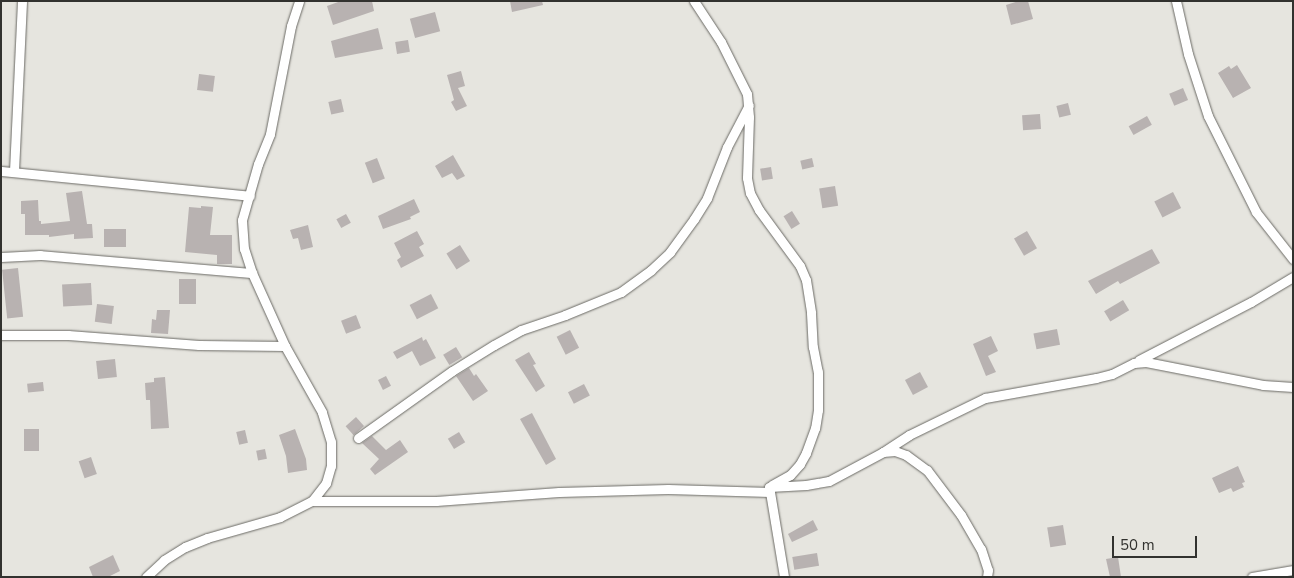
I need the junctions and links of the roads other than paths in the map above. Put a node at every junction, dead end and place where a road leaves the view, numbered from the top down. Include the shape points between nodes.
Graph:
1 (22, 1) edge
2 (299, 1) edge
3 (694, 1) edge
4 (1176, 1) edge
5 (749, 105) junction
6 (1, 171) edge
7 (14, 171) junction
8 (250, 196) junction
9 (1, 258) edge
10 (1293, 259) edge
11 (252, 273) junction
12 (1293, 277) edge
13 (1, 334) edge
14 (286, 346) junction
15 (1134, 363) junction
16 (1293, 387) edge
17 (358, 438) dead end
18 (883, 452) junction
19 (769, 489) junction
20 (312, 500) junction
21 (1293, 570) edge
22 (146, 577) edge
23 (784, 577) edge
24 (987, 577) edge
25 (1252, 577) edge

1 - 7 street
2 - 8 street via 270,134
3 - 5 street via 736,70
4 - 10 street via 1188,54 1208,116 1256,212
5 - 17 street via 727,147 707,198 670,252 651,270 620,292 521,330 494,345
5 - 19 street via 746,178 759,210 800,266 806,280 818,372 818,410 806,453 790,475
6 - 7 street
7 - 8 street
8 - 11 street via 242,220 244,249
9 - 11 street via 40,255
11 - 14 street
12 - 15 street
13 - 14 street via 68,335 199,345
14 - 20 street via 322,412 331,442 331,466 326,483
15 - 16 street via 1146,362 1263,385
15 - 18 street via 1096,378 985,398 909,435
18 - 19 street via 829,481
18 - 24 street via 895,451 906,455 927,470 961,515 981,549
19 - 20 street via 559,492 436,501
19 - 23 street
20 - 22 street via 280,517 185,547
21 - 25 street

